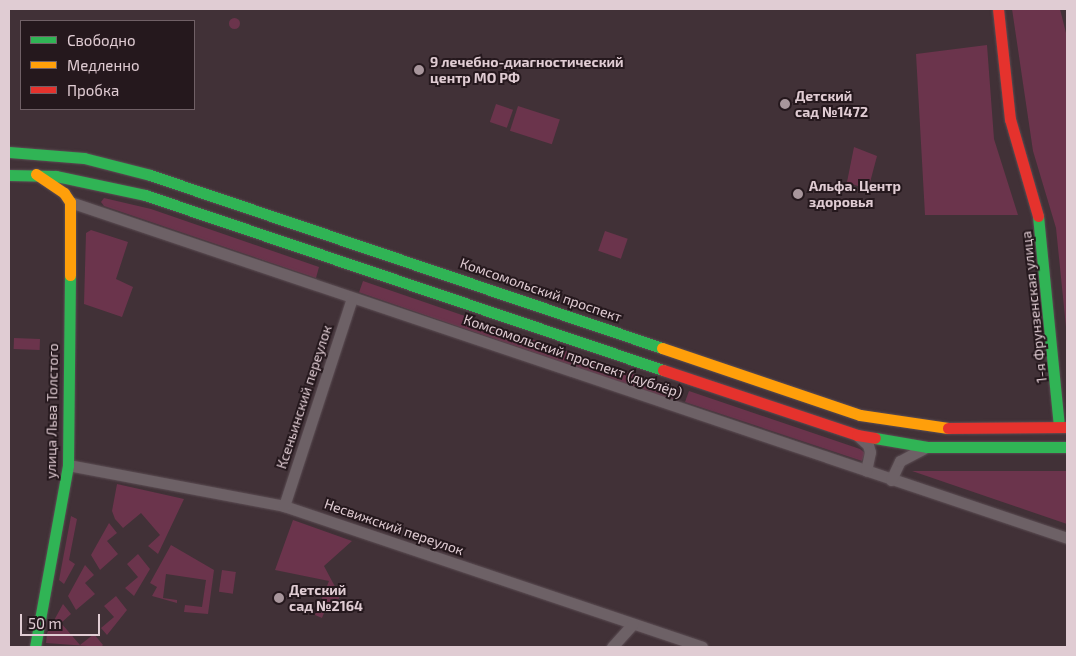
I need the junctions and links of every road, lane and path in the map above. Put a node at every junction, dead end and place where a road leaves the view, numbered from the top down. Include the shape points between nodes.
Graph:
1 (998, 9) edge
2 (9, 140) edge
3 (29, 151) junction
4 (9, 152) edge
5 (36, 174) junction
6 (9, 175) edge
7 (70, 202) junction
8 (352, 298) junction
9 (1062, 391) edge
10 (1063, 427) edge
11 (857, 435) junction
12 (1067, 447) edge
13 (927, 448) junction
14 (68, 465) junction
15 (866, 471) junction
16 (891, 480) junction
17 (284, 506) junction
18 (1067, 538) edge
19 (633, 624) junction
20 (35, 647) edge
21 (612, 647) edge
22 (702, 647) edge

1 - 9 main road, 1-я Фрунзенская улица via 1010,119 1042,228
2 - 3 main road
3 - 4 main road, Комсомольский проспект
3 - 10 main road, Комсомольский проспект via 84,158 150,175 860,414 940,428
5 - 6 main road
5 - 7 main road via 54,184
5 - 11 main road via 87,181 145,195
7 - 8 street, Комсомольский проспект (дублёр)
7 - 14 main road, улица Льва Толстого
8 - 15 street, Комсомольский проспект (дублёр)
8 - 17 street, Ксеньинский переулок
9 - 10 main road, 1-я Фрунзенская улица
11 - 13 main road
11 - 15 street via 868,445 870,452
12 - 13 main road
13 - 16 street via 900,461
14 - 17 street, Несвижский переулок
14 - 20 main road, улица Льва Толстого
15 - 16 street, Комсомольский проспект (дублёр)
16 - 18 street, Комсомольский проспект (дублёр)
17 - 19 street, Несвижский переулок
19 - 21 street
19 - 22 street, Несвижский переулок

